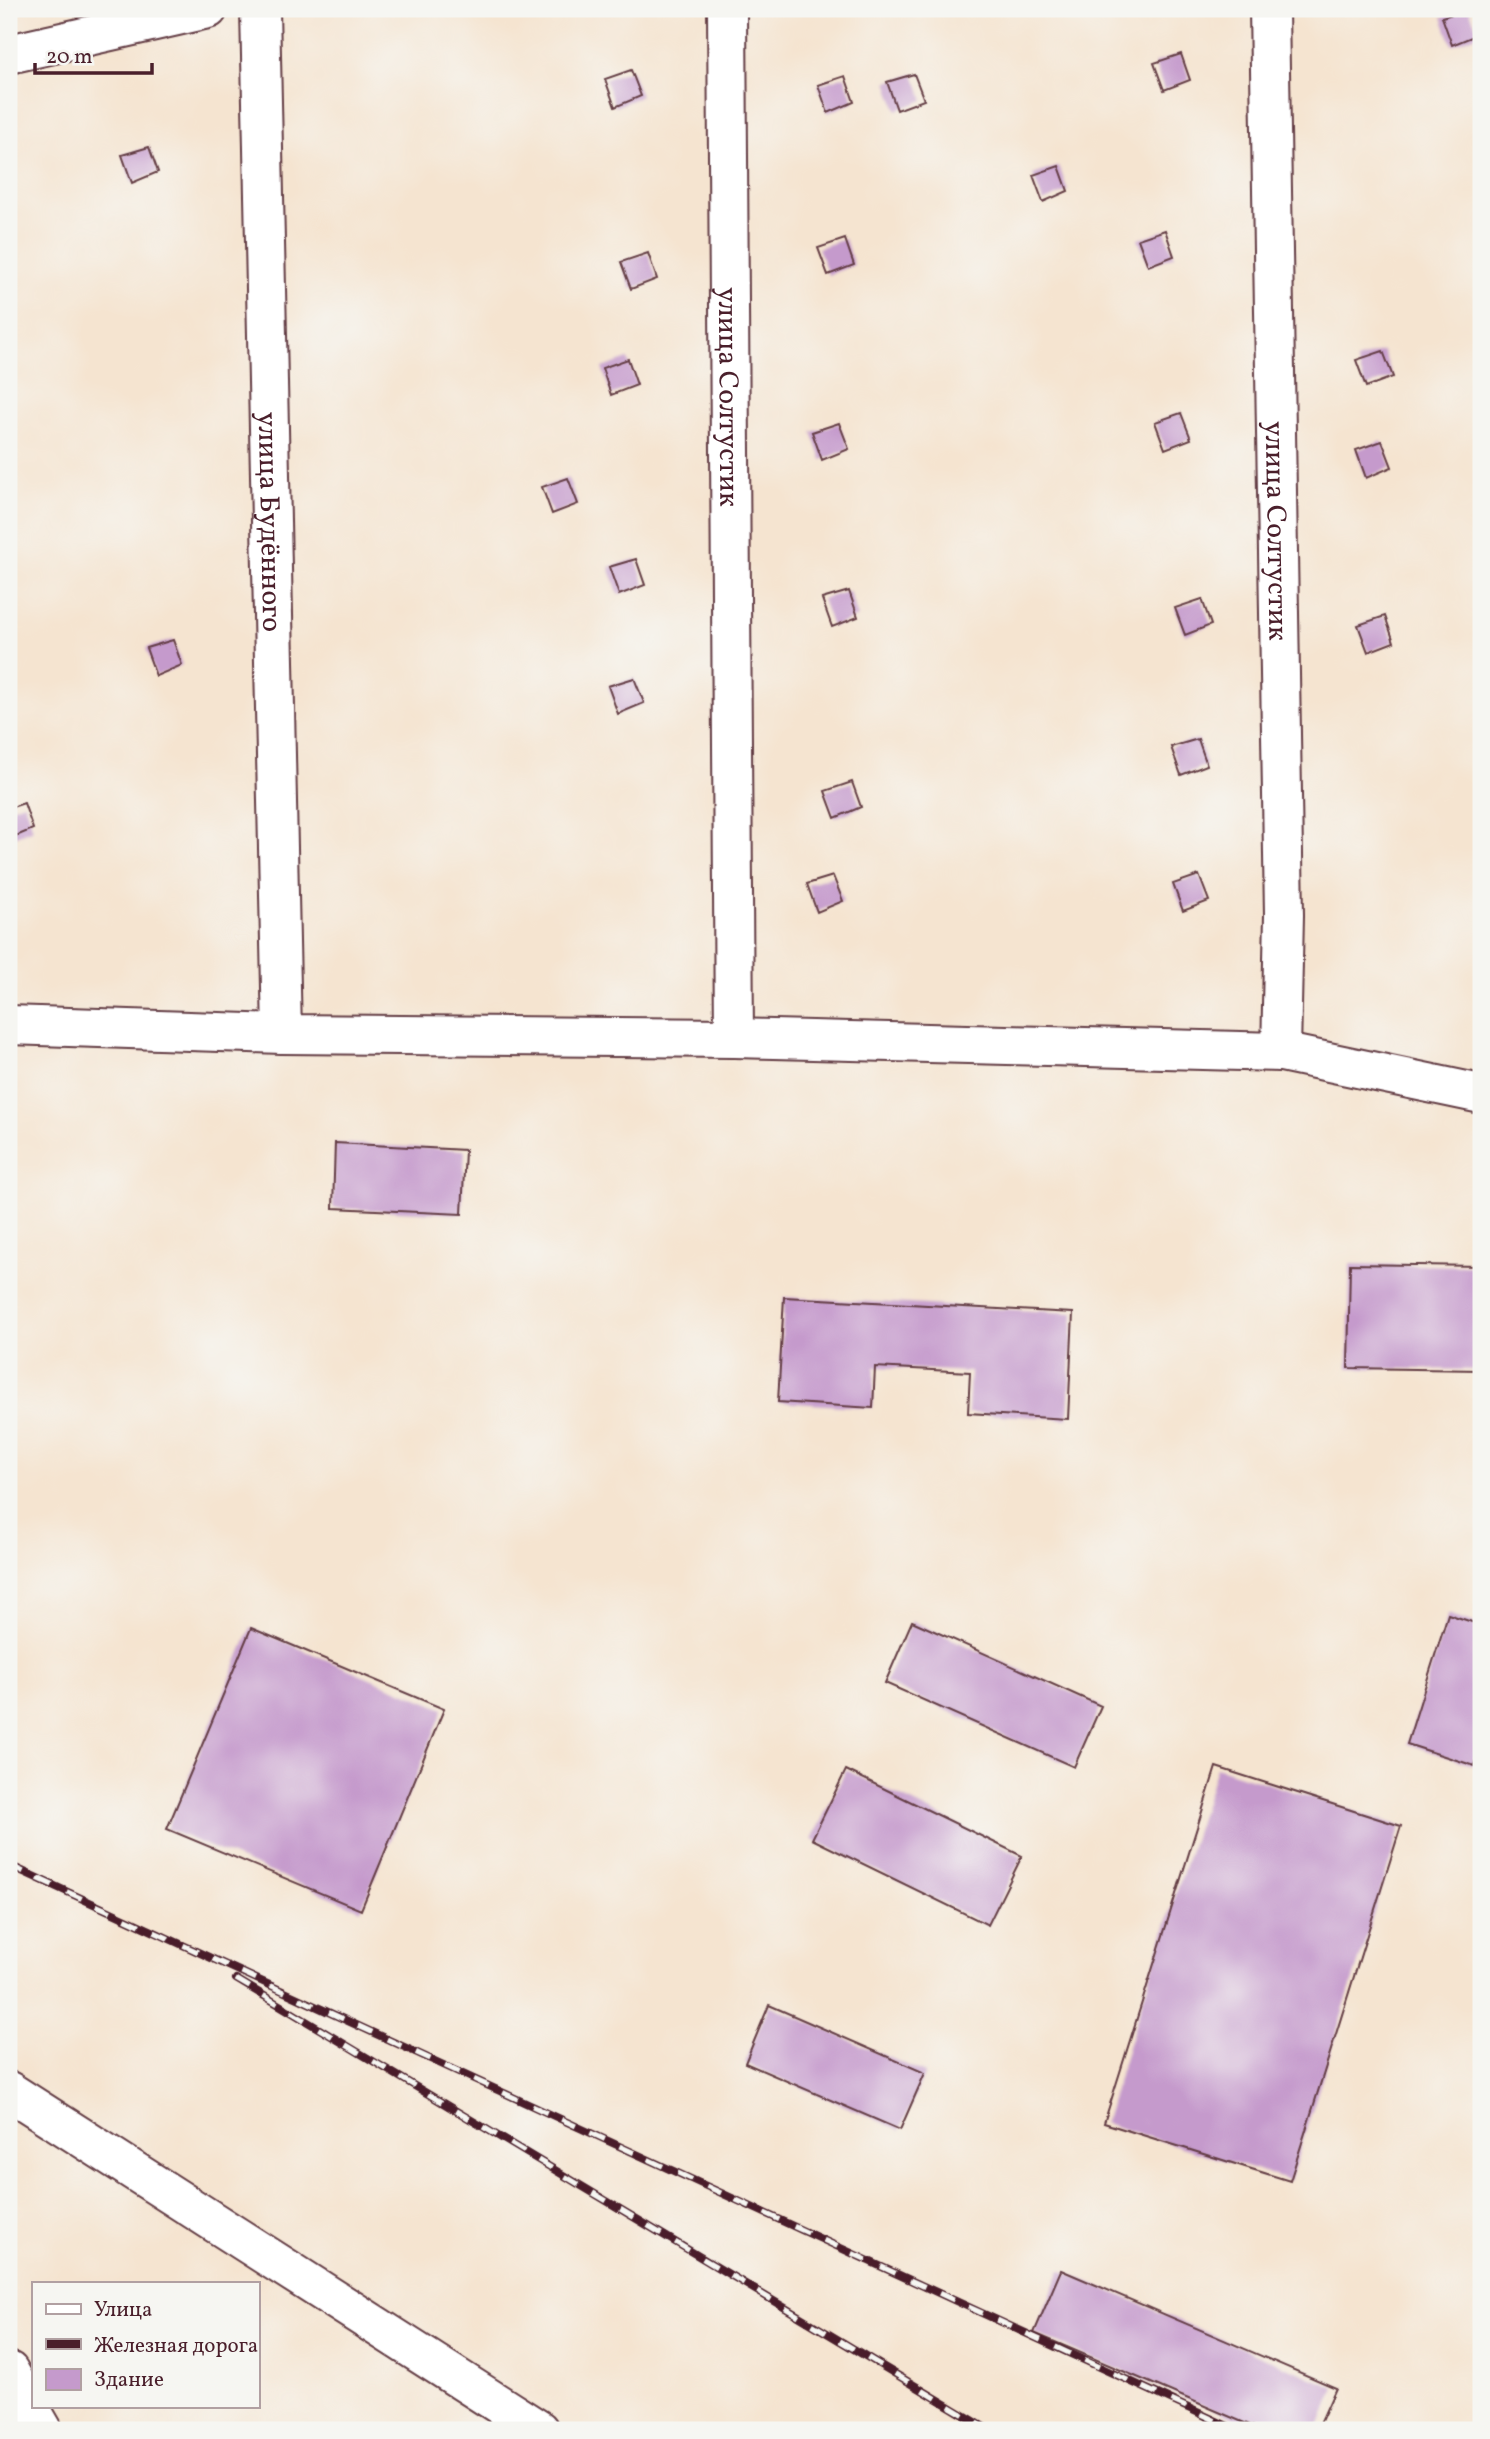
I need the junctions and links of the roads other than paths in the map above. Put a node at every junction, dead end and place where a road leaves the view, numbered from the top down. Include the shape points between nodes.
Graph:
1 (208, 9) edge
2 (260, 9) edge
3 (727, 9) edge
4 (1269, 9) edge
5 (9, 54) edge
6 (9, 1025) edge
7 (282, 1034) junction
8 (734, 1038) junction
9 (1282, 1052) junction
10 (1481, 1094) edge
11 (9, 2091) edge
12 (9, 2371) edge
13 (44, 2430) edge
14 (539, 2430) edge

1 - 5 street
2 - 7 street, улица Будённого
3 - 8 street, улица Солтустик
4 - 9 street, улица Солтустик
6 - 7 street
7 - 8 street
8 - 9 street
9 - 10 street
11 - 14 street
12 - 13 street

